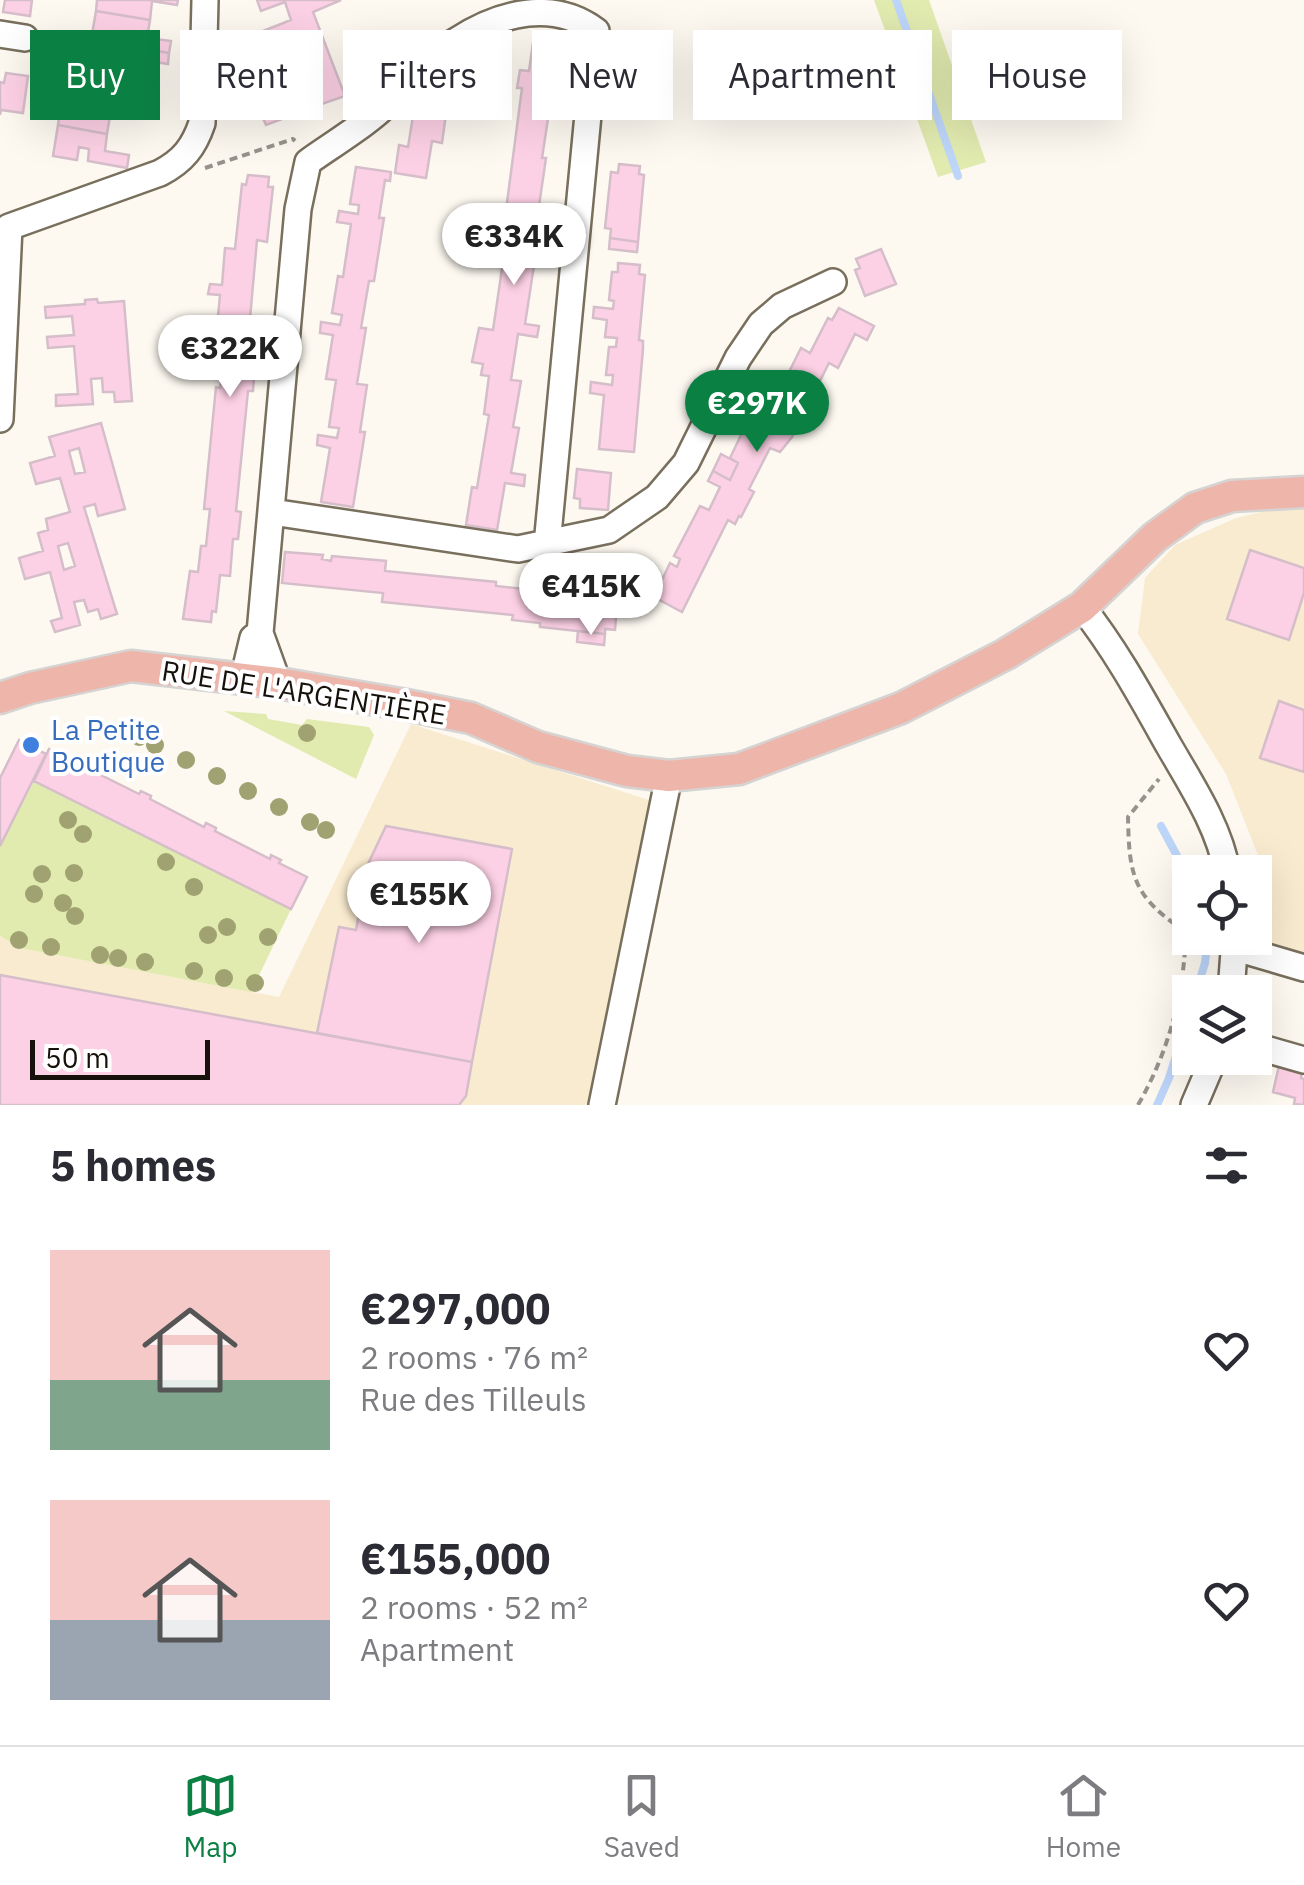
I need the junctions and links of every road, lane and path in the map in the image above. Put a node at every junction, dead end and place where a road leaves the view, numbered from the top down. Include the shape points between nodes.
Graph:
1 (205, 0) edge
2 (308, 162) junction
3 (179, 163) junction
4 (833, 282) dead end
5 (0, 419) edge
6 (1304, 492) edge
7 (272, 512) junction
8 (547, 546) junction
9 (1082, 607) junction
10 (260, 633) junction
11 (243, 680) junction
12 (278, 683) junction
13 (0, 698) edge
14 (1176, 759) junction
15 (669, 776) junction
16 (1223, 855) edge
17 (1172, 923) edge
18 (1186, 955) edge
19 (1269, 955) edge
20 (1304, 968) edge
21 (1272, 1051) edge
22 (1304, 1060) edge
23 (1207, 1075) edge
24 (602, 1105) edge
25 (1138, 1105) edge
26 (1194, 1105) edge

1 - 3 street via 202,123
2 - 3 path via 294,139 191,172
2 - 7 street via 298,209
2 - 8 street via 388,103 401,78 520,3 568,4 596,31
3 - 5 street via 9,226
4 - 8 street via 760,324 686,464 656,497 609,530
6 - 9 main road, RUE DE L'ARGENTIÈRE via 1232,496 1195,508 1154,537
7 - 8 street via 518,550
7 - 10 street
9 - 14 street
9 - 15 main road, RUE DE L'ARGENTIÈRE via 901,708 740,769
10 - 11 street
10 - 12 street
11 - 12 main road, RUE DE L'ARGENTIÈRE
11 - 13 main road, RUE DE L'ARGENTIÈRE via 132,666
12 - 15 main road, RUE DE L'ARGENTIÈRE via 470,718 538,747
14 - 16 street
14 - 17 path via 1160,768 1158,781 1128,817 1128,857 1139,892
15 - 24 street
18 - 25 path via 1172,1029
19 - 20 street
21 - 22 street
23 - 26 street

